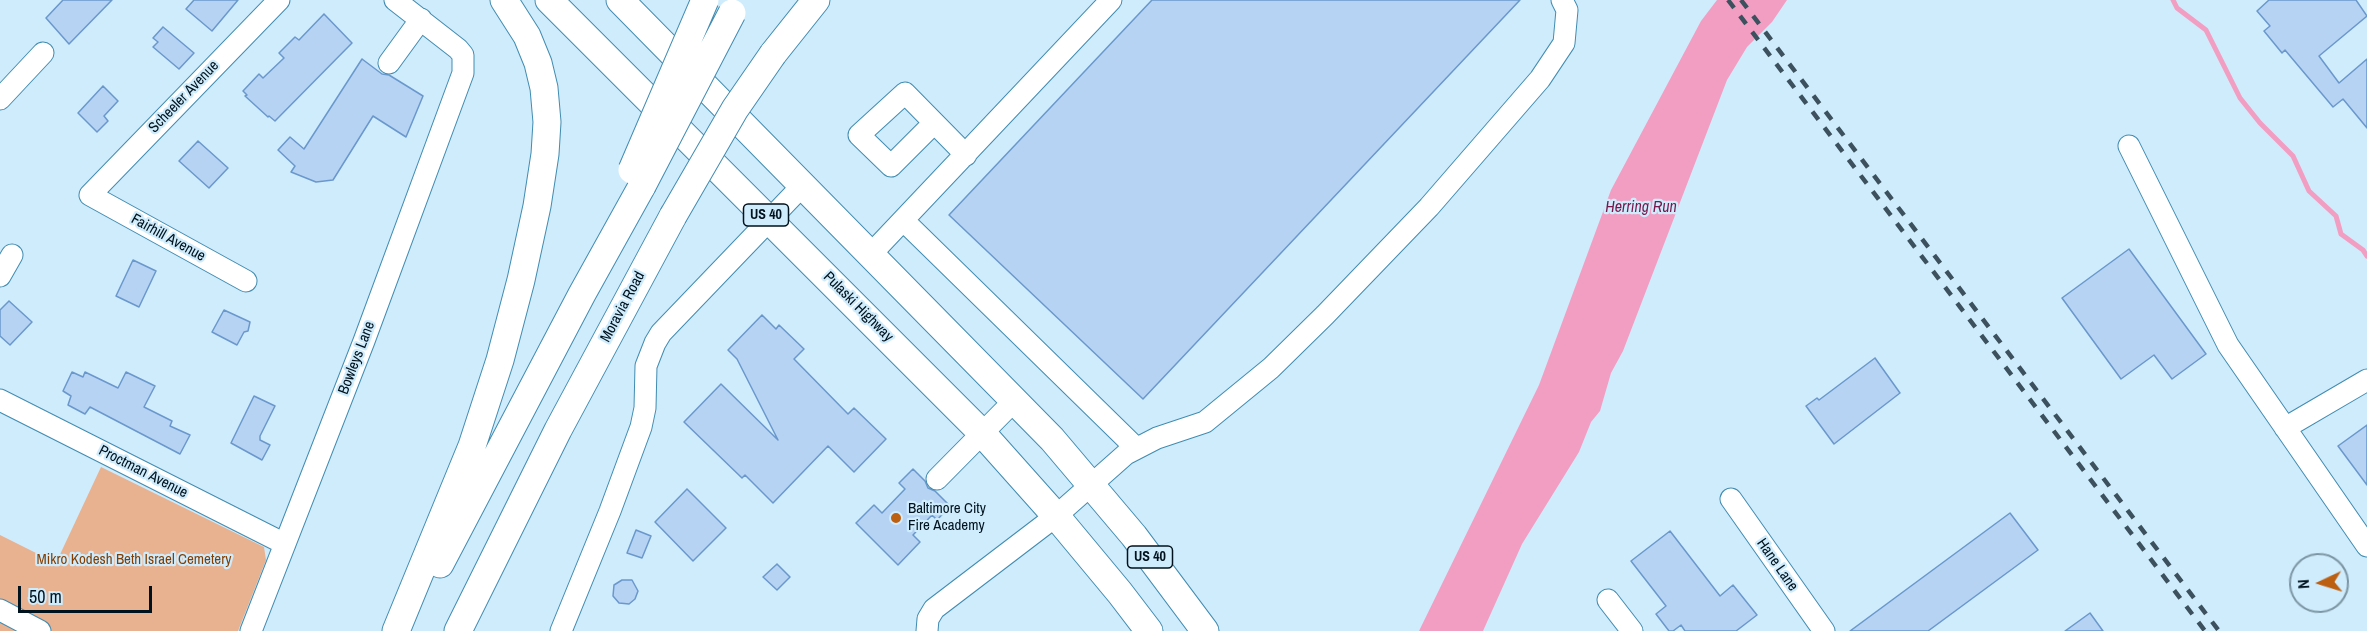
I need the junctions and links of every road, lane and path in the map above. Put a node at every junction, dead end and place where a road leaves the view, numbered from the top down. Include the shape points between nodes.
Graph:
1 (279, 0) edge
2 (395, 0) edge
3 (504, 0) edge
4 (549, 0) edge
5 (620, 0) edge
6 (631, 0) edge
7 (705, 0) edge
8 (816, 0) edge
9 (1111, 0) edge
10 (1562, 0) edge
11 (735, 6) edge
12 (421, 20) junction
13 (43, 53) dead end
14 (389, 63) dead end
15 (688, 67) junction
16 (0, 99) edge
17 (934, 123) dead end
18 (2129, 146) dead end
19 (966, 155) junction
20 (637, 179) junction
21 (802, 186) junction
22 (90, 195) joint
23 (770, 219) junction
24 (904, 221) junction
25 (12, 255) dead end
26 (870, 255) junction
27 (0, 276) edge
28 (246, 281) dead end
29 (2367, 380) edge
30 (0, 400) edge
31 (1014, 401) junction
32 (2285, 428) junction
33 (982, 433) junction
34 (1136, 448) junction
35 (937, 479) dead end
36 (1092, 484) junction
37 (1731, 499) dead end
38 (1056, 516) junction
39 (285, 544) junction
40 (2367, 546) edge
41 (1608, 600) dead end
42 (0, 610) edge
43 (40, 631) edge
44 (251, 631) edge
45 (396, 631) edge
46 (405, 631) edge
47 (458, 631) edge
48 (561, 631) edge
49 (927, 631) edge
50 (1149, 631) edge
51 (1205, 631) edge
52 (1632, 631) edge
53 (1824, 631) edge

1 - 22 street, Scheeler Avenue
2 - 12 street
3 - 45 main road via 527,36 544,88 547,122 537,206 500,360 476,435
4 - 23 main road, Pulaski Highway / US 40
5 - 15 main road, US 40
6 - 15 main road
7 - 20 main road, bridge
8 - 47 main road, Moravia Road, bridge via 735,109 673,216 558,430
9 - 19 street
10 - 34 street via 1567,10 1564,43 1540,79 1429,207 1271,368 1205,422
11 - 20 main road, bridge
12 - 14 street
12 - 39 street, Bowleys Lane via 463,55 463,73
13 - 16 street
15 - 21 main road, US 40
17 - 19 street
18 - 32 street via 2228,345
19 - 24 street
20 - 46 main road via 582,294
21 - 23 street
21 - 26 main road, US 40
22 - 28 street, Fairhill Avenue
23 - 33 main road, Pulaski Highway / US 40
23 - 48 street via 655,343 646,366 641,427
24 - 26 street
24 - 34 street
25 - 27 street
26 - 31 main road, US 40
29 - 32 street
30 - 39 street, Proctman Avenue
31 - 33 street
31 - 36 main road, US 40
32 - 40 street
33 - 35 street
33 - 38 main road, Pulaski Highway / US 40
34 - 36 street
36 - 38 street
36 - 51 main road, US 40
37 - 53 street, Hane Lane
38 - 49 street via 934,609
38 - 50 main road, Pulaski Highway / US 40
39 - 44 street, Bowleys Lane
41 - 52 street
42 - 43 street

